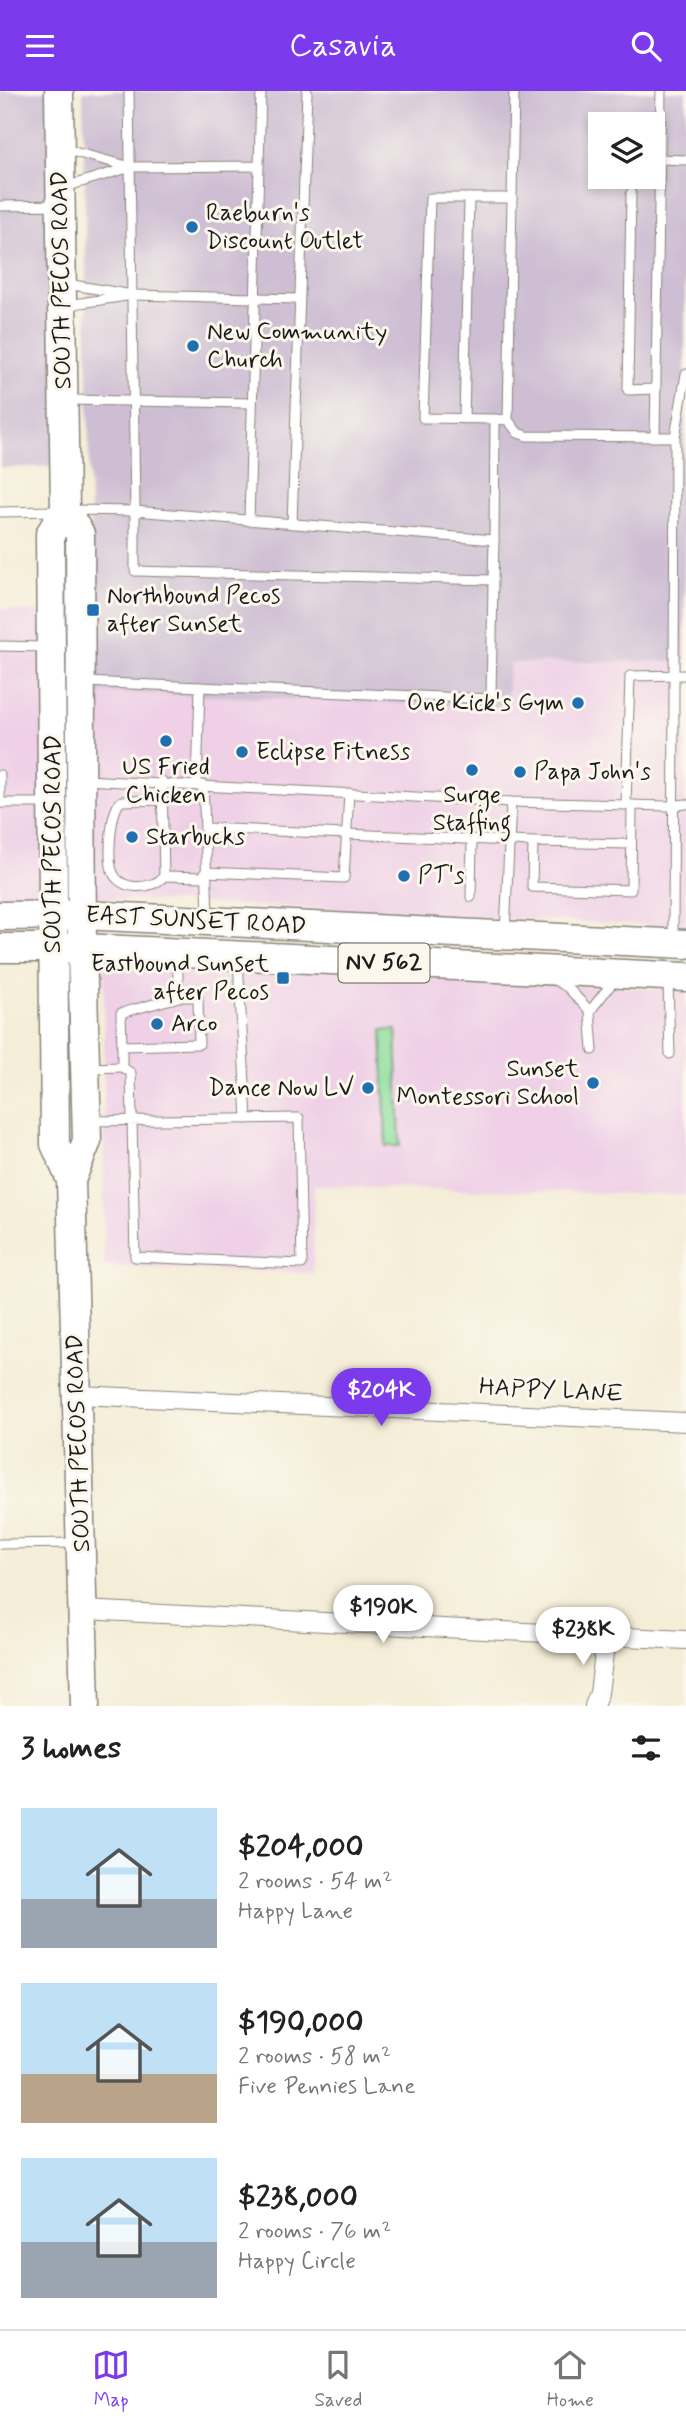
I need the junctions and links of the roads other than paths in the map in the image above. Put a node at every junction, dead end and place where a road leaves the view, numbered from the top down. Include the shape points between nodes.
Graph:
1 (59, 91) edge
2 (129, 91) edge
3 (261, 91) edge
4 (307, 91) edge
5 (514, 91) edge
6 (661, 91) edge
7 (661, 112) edge
8 (60, 148) junction
9 (665, 159) edge
10 (686, 160) edge
11 (259, 166) junction
12 (131, 167) junction
13 (659, 189) edge
14 (631, 193) dead end
15 (61, 197) junction
16 (469, 198) junction
17 (512, 198) junction
18 (0, 206) edge
19 (62, 294) junction
20 (133, 295) junction
21 (255, 298) junction
22 (299, 299) junction
23 (686, 374) edge
24 (656, 389) junction
25 (64, 400) junction
26 (134, 401) junction
27 (252, 403) junction
28 (464, 419) junction
29 (495, 419) junction
30 (508, 420) junction
31 (655, 437) junction
32 (675, 437) junction
33 (65, 510) junction
34 (135, 511) junction
35 (0, 512) edge
36 (249, 521) junction
37 (292, 524) junction
38 (494, 540) junction
39 (494, 580) junction
40 (0, 646) edge
41 (51, 647) junction
42 (674, 675) junction
43 (686, 675) edge
44 (81, 682) junction
45 (200, 687) junction
46 (0, 775) edge
47 (82, 780) junction
48 (162, 781) junction
49 (200, 785) junction
50 (349, 793) junction
51 (163, 800) junction
52 (53, 802) junction
53 (510, 802) junction
54 (0, 803) edge
55 (686, 804) edge
56 (629, 805) junction
57 (673, 805) junction
58 (205, 828) junction
59 (347, 834) junction
60 (472, 840) junction
61 (509, 841) junction
62 (533, 842) junction
63 (631, 843) junction
64 (205, 874) junction
65 (164, 876) junction
66 (471, 897) dead end
67 (82, 915) junction
68 (0, 916) edge
69 (54, 916) junction
70 (208, 921) junction
71 (505, 935) junction
72 (621, 941) junction
73 (680, 944) edge
74 (0, 948) edge
75 (68, 948) junction
76 (177, 953) junction
77 (238, 956) junction
78 (370, 962) junction
79 (521, 969) junction
80 (619, 974) junction
81 (677, 977) edge
82 (179, 997) junction
83 (590, 1011) junction
84 (122, 1046) junction
85 (593, 1050) dead end
86 (670, 1054) dead end
87 (122, 1067) junction
88 (85, 1068) junction
89 (247, 1119) junction
90 (86, 1121) junction
91 (131, 1121) junction
92 (71, 1180) junction
93 (78, 1395) junction
94 (686, 1422) edge
95 (81, 1543) junction
96 (0, 1544) edge
97 (83, 1610) junction
98 (606, 1637) junction
99 (686, 1640) edge
100 (85, 1706) edge
101 (594, 1706) edge

1 - 8 main road, SOUTH PECOS ROAD
2 - 12 lane
3 - 11 lane
4 - 22 lane
5 - 17 lane
6 - 7 lane
8 - 12 lane
8 - 15 main road, SOUTH PECOS ROAD
9 - 10 lane
11 - 12 lane
11 - 21 lane
12 - 15 lane
12 - 20 lane
13 - 24 lane
14 - 24 lane via 628,390
15 - 18 lane
15 - 19 main road, SOUTH PECOS ROAD
16 - 17 lane
16 - 28 lane
16 - 28 lane via 430,198 423,418
17 - 30 lane
19 - 20 lane
19 - 20 lane
19 - 25 main road, SOUTH PECOS ROAD
20 - 21 lane
20 - 26 lane
21 - 22 lane
21 - 27 lane
22 - 37 lane
23 - 32 lane
24 - 31 lane
25 - 26 lane
25 - 33 main road, SOUTH PECOS ROAD
26 - 27 lane
26 - 34 lane
27 - 36 lane
28 - 29 lane
29 - 30 lane
29 - 38 lane
30 - 31 lane via 518,433 527,436
31 - 32 lane
32 - 42 lane
33 - 34 lane
33 - 35 lane
33 - 41 main road, SOUTH PECOS ROAD via 50,534
33 - 44 main road, SOUTH PECOS ROAD via 80,534
34 - 36 lane
34 - 39 lane via 135,571
36 - 37 lane
37 - 38 lane
38 - 39 lane
39 - 45 lane via 491,699
40 - 41 lane
41 - 52 main road, SOUTH PECOS ROAD
42 - 43 lane
42 - 56 lane via 630,676
42 - 57 lane
44 - 45 lane
44 - 47 main road, SOUTH PECOS ROAD
45 - 49 lane
46 - 54 lane
47 - 48 lane
47 - 67 main road, SOUTH PECOS ROAD
48 - 49 lane
48 - 51 lane
49 - 50 lane
49 - 58 lane
50 - 53 lane
50 - 59 lane
51 - 65 lane
51 - 65 lane via 117,804 112,813 112,870 118,879 142,887 153,886
52 - 54 lane
52 - 69 main road, SOUTH PECOS ROAD
53 - 56 lane
53 - 61 lane
55 - 57 lane
56 - 57 lane
56 - 63 lane
57 - 73 lane
58 - 59 lane
58 - 64 lane
59 - 60 lane
59 - 64 lane via 344,878
60 - 61 lane
60 - 66 lane
61 - 62 lane
61 - 71 lane
62 - 63 lane
62 - 63 lane via 532,887 631,890
64 - 65 lane
64 - 70 lane
67 - 69 main road, EAST SUNSET ROAD / NV 562
67 - 70 main road, EAST SUNSET ROAD / NV 562
67 - 75 main road, SOUTH PECOS ROAD
68 - 69 main road, EAST SUNSET ROAD / NV 562
69 - 75 main road, SOUTH PECOS ROAD
70 - 71 main road, EAST SUNSET ROAD / NV 562
71 - 72 main road, EAST SUNSET ROAD / NV 562
71 - 78 main road via 501,942 469,951 394,950 378,954
72 - 73 main road, EAST SUNSET ROAD / NV 562
72 - 79 main road via 604,949 524,954
74 - 75 main road, EAST SUNSET ROAD / NV 562
75 - 76 main road, EAST SUNSET ROAD / NV 562
75 - 88 main road, SOUTH PECOS ROAD
75 - 92 main road, SOUTH PECOS ROAD via 55,1143
76 - 77 main road, EAST SUNSET ROAD / NV 562
76 - 82 lane
77 - 78 main road, EAST SUNSET ROAD / NV 562
77 - 89 lane
78 - 79 main road, EAST SUNSET ROAD / NV 562
79 - 80 main road, EAST SUNSET ROAD / NV 562
79 - 83 lane via 567,987
80 - 81 main road, EAST SUNSET ROAD / NV 562
80 - 83 lane
81 - 86 lane
82 - 84 lane via 121,1013
82 - 84 lane via 198,997 199,1044
83 - 85 lane
84 - 87 lane
87 - 88 lane
87 - 91 lane via 131,1073
88 - 90 main road, SOUTH PECOS ROAD
89 - 91 lane
89 - 91 lane via 299,1118 302,1264 135,1257
90 - 91 lane
90 - 92 main road, SOUTH PECOS ROAD via 87,1141
92 - 93 main road, SOUTH PECOS ROAD
93 - 94 street, HAPPY LANE
93 - 95 main road, SOUTH PECOS ROAD
95 - 96 lane
95 - 97 main road, SOUTH PECOS ROAD
97 - 98 street
97 - 100 main road, SOUTH PECOS ROAD
98 - 99 street
98 - 101 street

